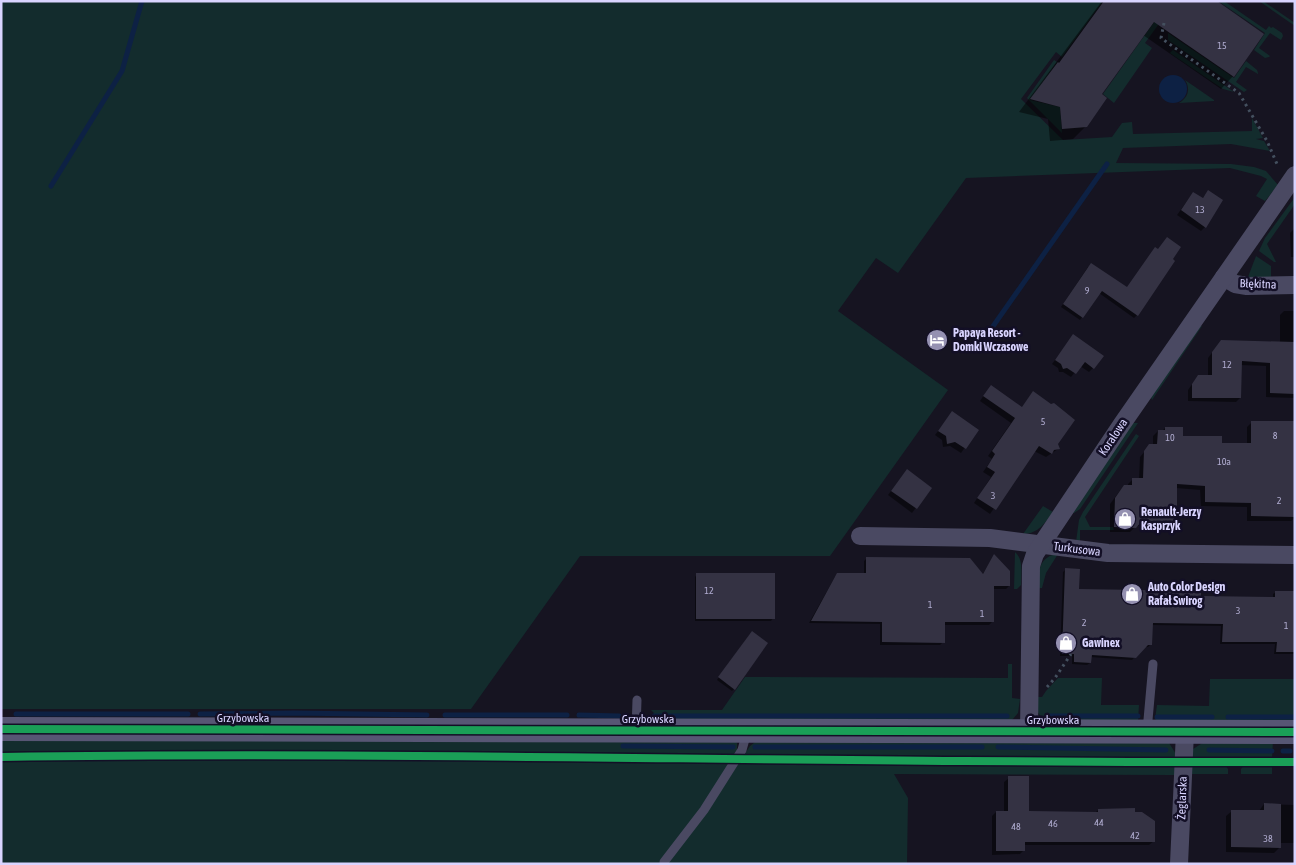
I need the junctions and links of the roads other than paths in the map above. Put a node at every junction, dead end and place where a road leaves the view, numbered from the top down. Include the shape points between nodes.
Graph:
1 (1295, 175) edge
2 (1224, 277) junction
3 (1295, 285) edge
4 (860, 536) dead end
5 (1041, 544) junction
6 (1295, 555) edge
7 (1153, 664) dead end
8 (637, 700) dead end
9 (1, 729) edge
10 (636, 730) junction
11 (746, 731) junction
12 (1029, 732) junction
13 (1147, 732) junction
14 (1185, 732) junction
15 (1295, 732) edge
16 (664, 862) dead end
17 (1179, 864) edge

1 - 2 street, Koralowa
2 - 3 street, Błękitna via 1235,284 1247,286
2 - 5 street, Koralowa
4 - 5 street, Turkusowa via 990,538
5 - 6 street, Turkusowa via 1108,553
5 - 12 street, Koralowa via 1031,566
7 - 13 lane
8 - 10 lane
9 - 10 street, Grzybowska
10 - 11 street, Grzybowska
11 - 12 street, Grzybowska
11 - 16 lane via 742,750 704,810
12 - 13 street, Grzybowska
13 - 14 street, Grzybowska
14 - 15 street, Grzybowska
14 - 17 street, Żeglarska

